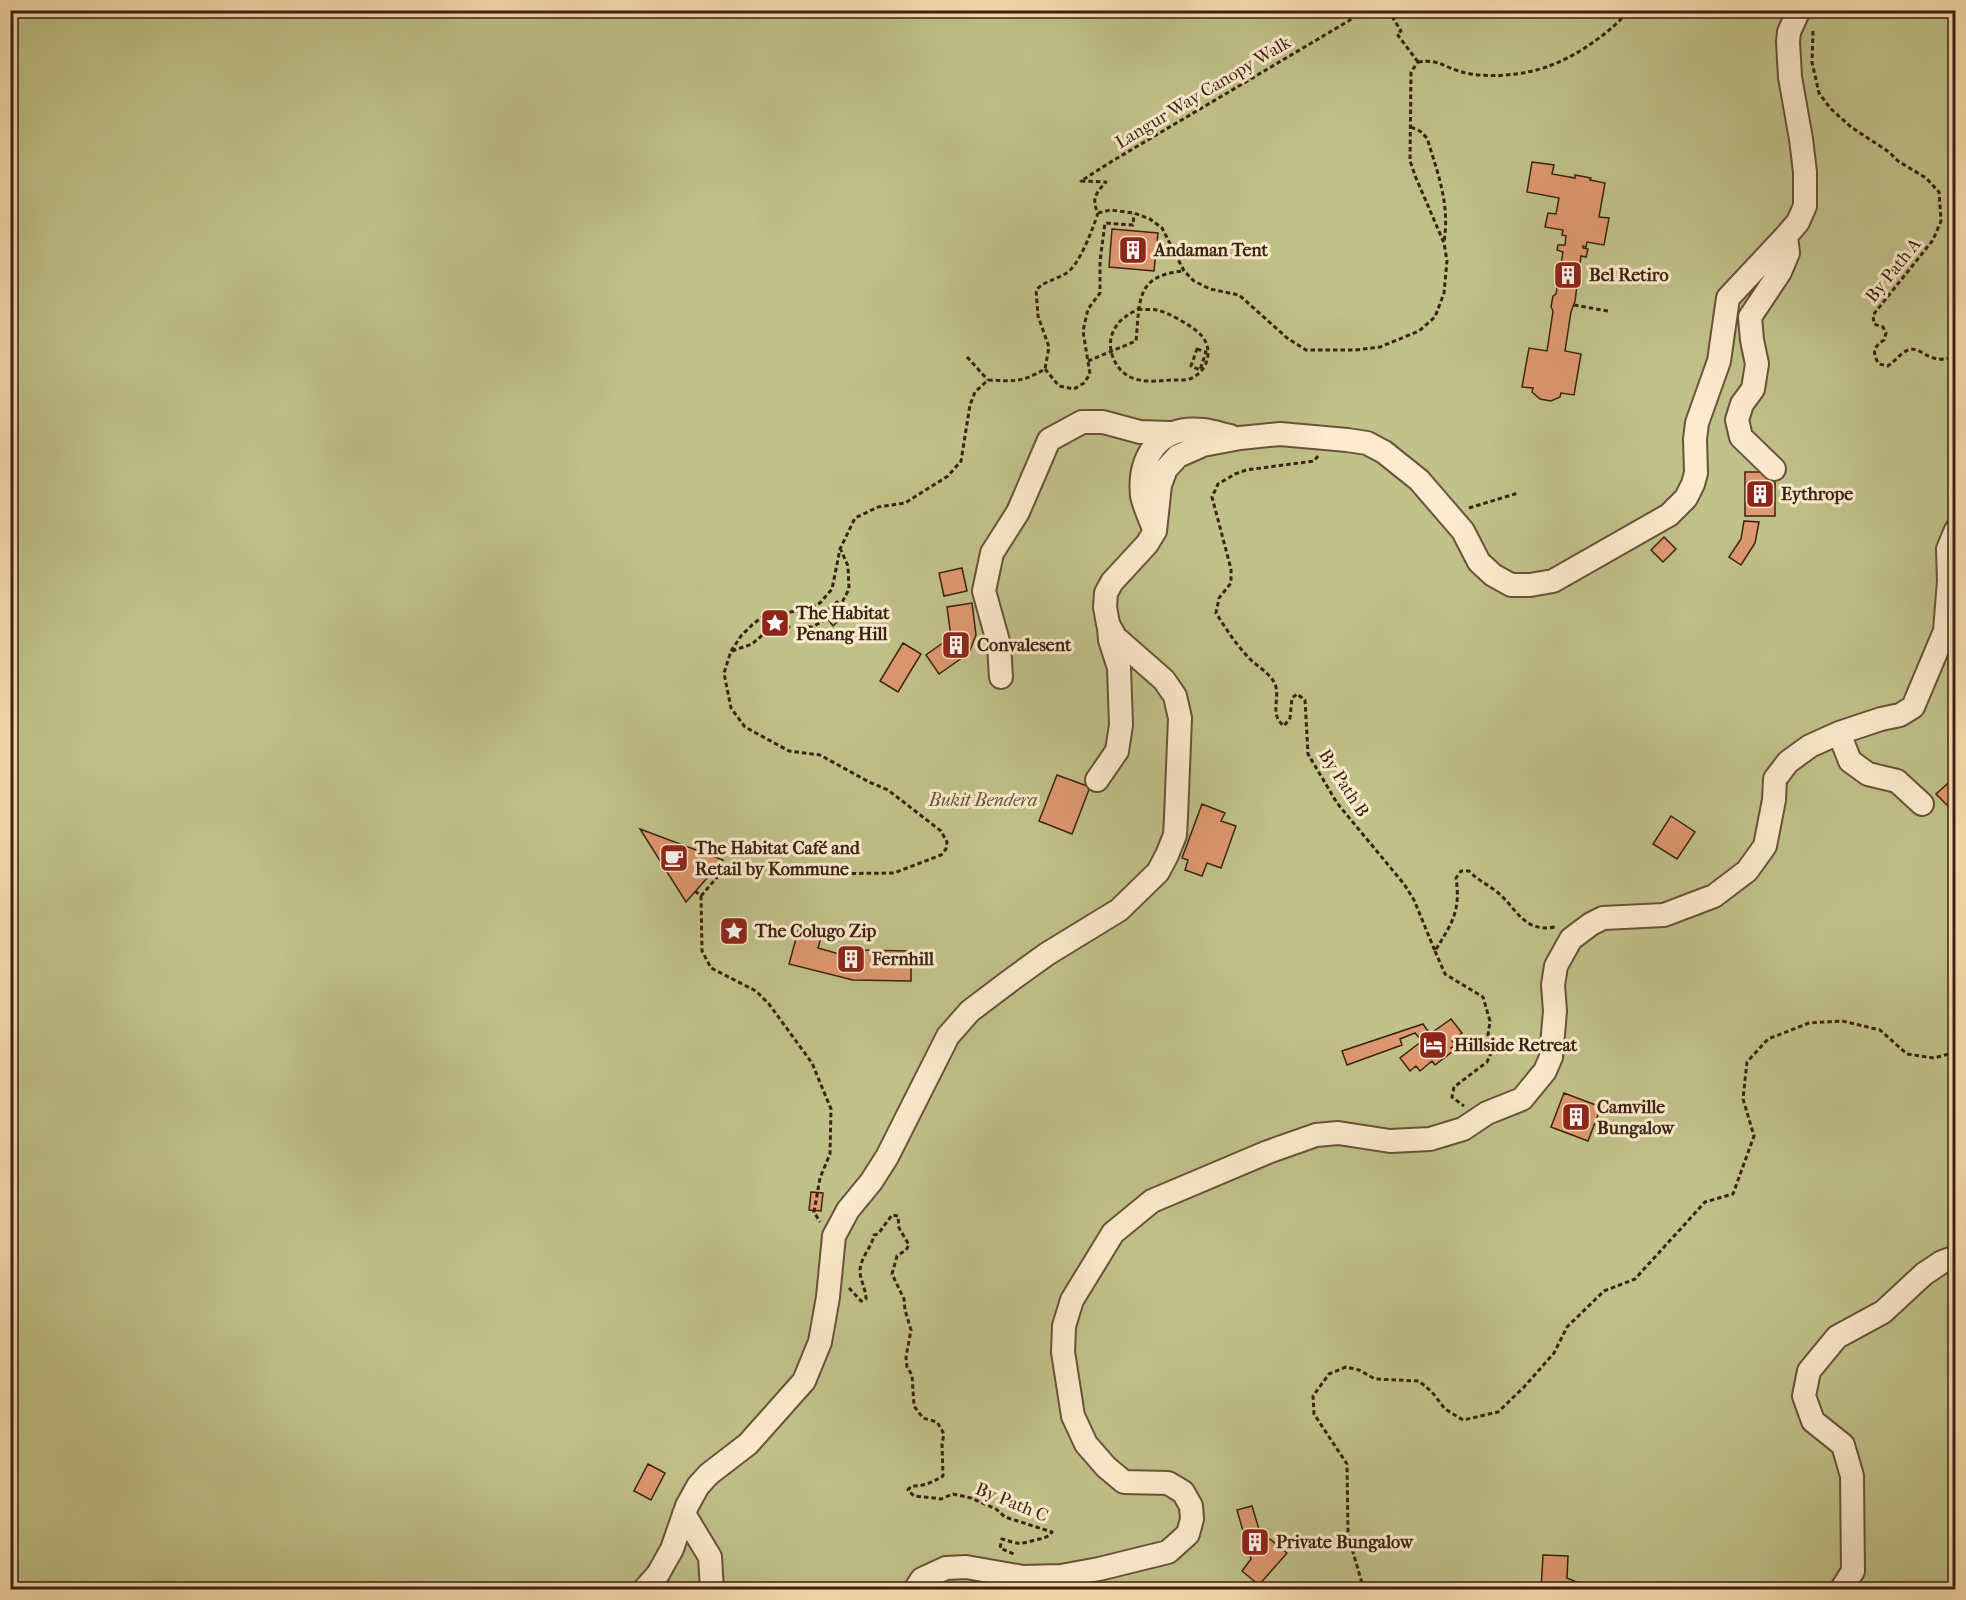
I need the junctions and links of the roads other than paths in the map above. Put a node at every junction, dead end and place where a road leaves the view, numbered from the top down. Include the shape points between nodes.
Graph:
1 (1798, 10) edge
2 (1786, 236) junction
3 (1170, 433) junction
4 (1240, 438) junction
5 (1774, 469) dead end
6 (1956, 530) edge
7 (1155, 531) junction
8 (1108, 624) junction
9 (1001, 677) dead end
10 (1839, 733) junction
11 (1097, 780) dead end
12 (1922, 804) dead end
13 (1956, 1257) edge
14 (684, 1514) junction
15 (644, 1590) edge
16 (712, 1590) edge
17 (915, 1590) edge
18 (1841, 1590) edge

1 - 2 street via 1788,42 1803,150 1805,206
2 - 4 street via 1728,298 1719,361 1697,423 1696,473 1686,498 1670,515 1553,581 1511,585 1493,575 1479,562 1463,531 1419,480 1366,443 1280,434
2 - 5 street via 1788,253 1780,272 1750,317 1757,364 1753,389 1737,420 1741,437
3 - 4 street via 1201,429
3 - 7 street via 1153,446 1143,467 1142,498
3 - 9 street via 1082,422 1049,440 1018,512 992,553 984,591 999,645
4 - 7 street via 1203,445 1178,456 1166,469 1160,485
6 - 10 street via 1948,549 1945,631 1913,707 1900,715
7 - 8 street via 1106,593
8 - 11 street via 1119,668 1121,725 1117,750
8 - 14 street via 1115,637 1164,680 1175,696 1180,718 1176,818 1175,835 1167,855 1158,872 1119,910 1011,980 970,1011 948,1036 887,1157 834,1236 820,1342 804,1382 748,1444 698,1486
10 - 12 street via 1850,761 1868,774 1897,781
10 - 17 street via 1802,752 1775,778 1765,846 1747,872 1714,896 1664,915 1603,918 1571,939 1556,966 1551,1057 1545,1071 1522,1099 1487,1113 1463,1129 1430,1139 1390,1141 1316,1135 1152,1201 1113,1233 1072,1300 1064,1326 1063,1352 1073,1416 1086,1444 1124,1482 1168,1483 1183,1492 1191,1506 1188,1534 1168,1552 1099,1569 1061,1576 1023,1576 966,1567 946,1568 922,1579
13 - 18 street via 1924,1274 1883,1312 1838,1337 1809,1371 1804,1396 1813,1421 1843,1445 1851,1476 1853,1571
14 - 15 street via 672,1549
14 - 16 street via 710,1557

